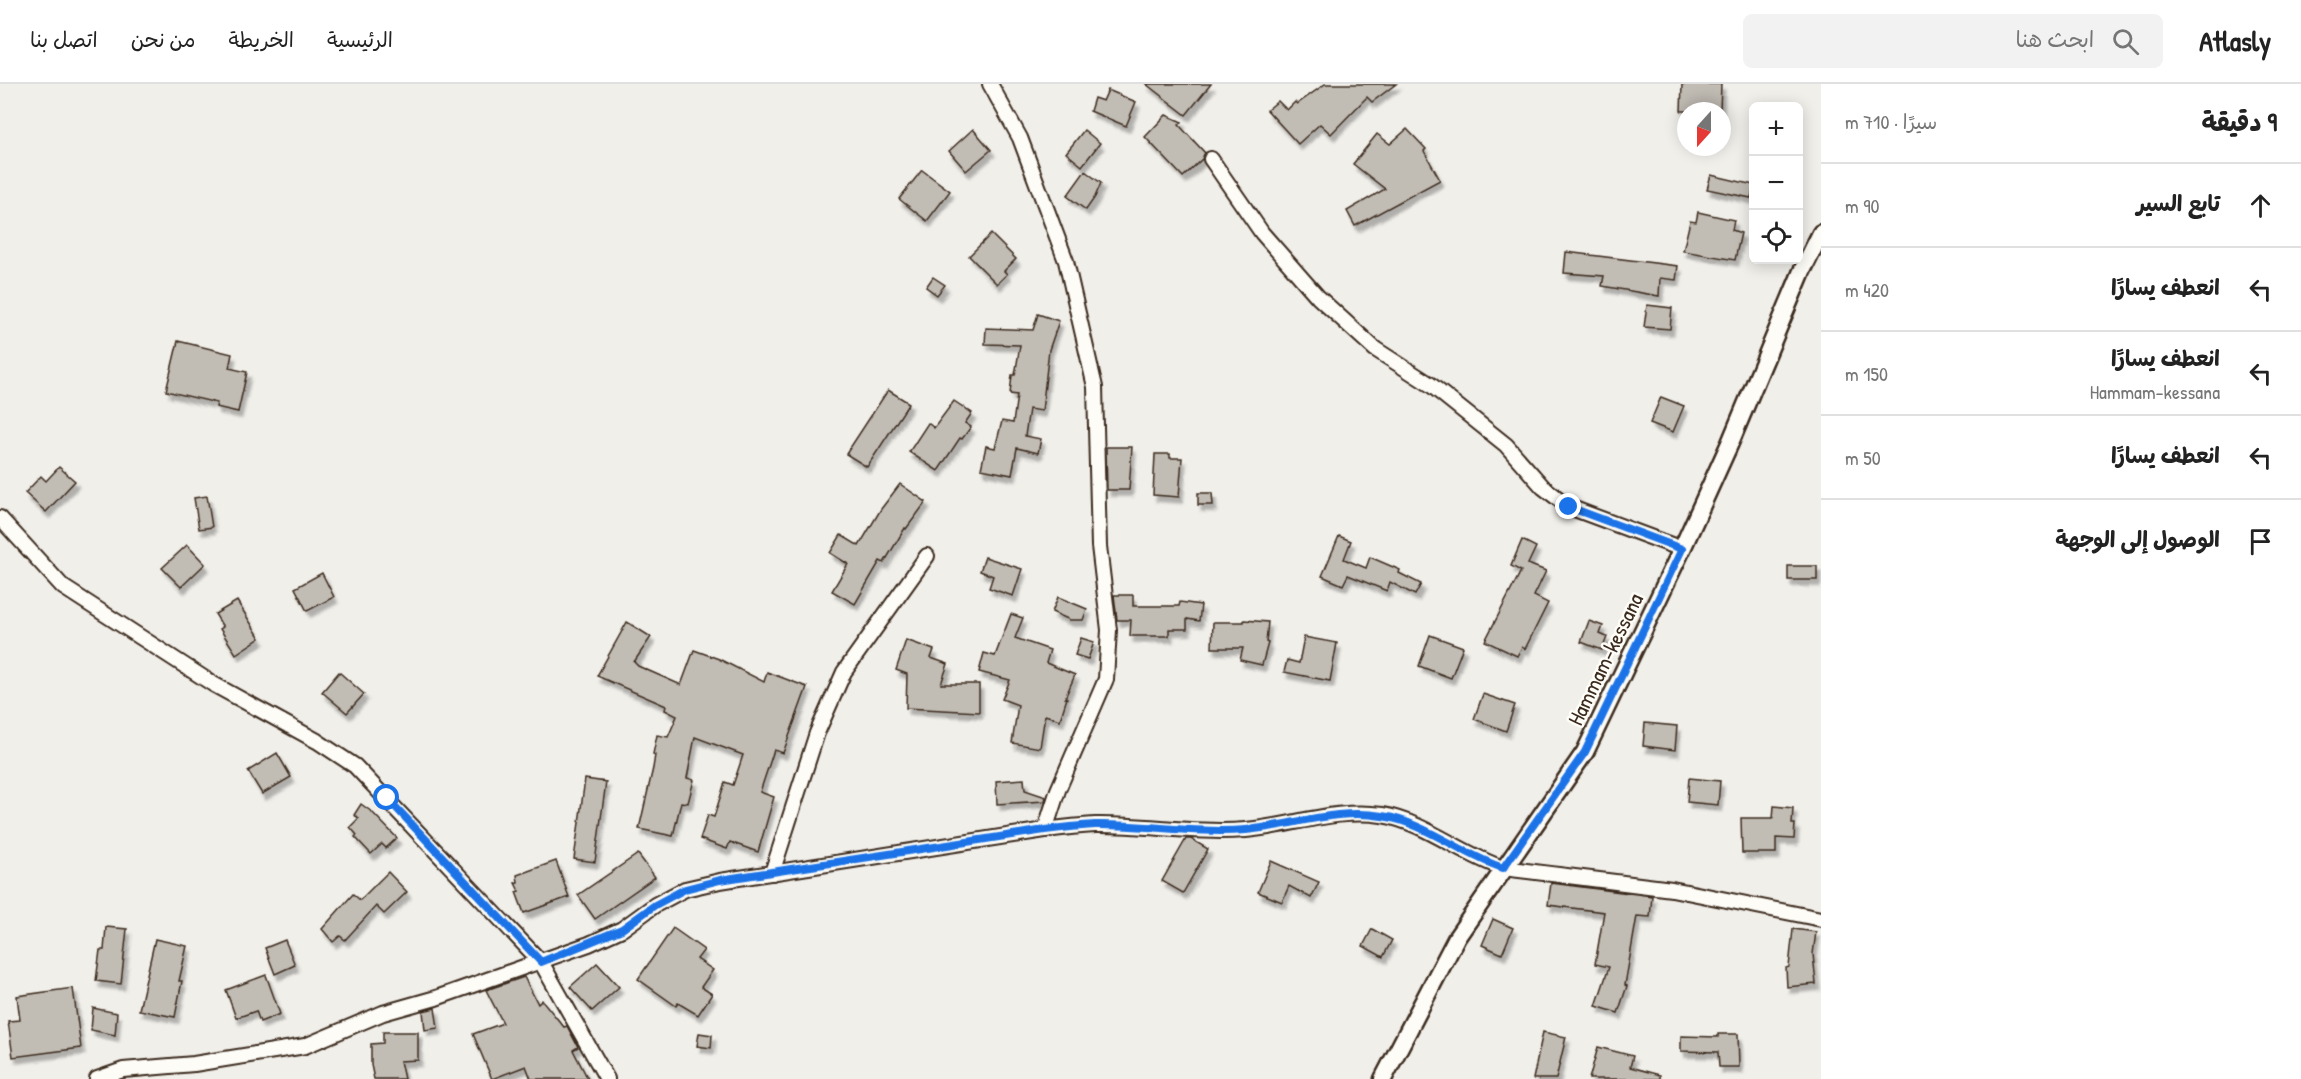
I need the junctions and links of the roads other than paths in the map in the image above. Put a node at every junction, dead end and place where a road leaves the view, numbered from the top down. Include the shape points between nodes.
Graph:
1 (990, 84) edge
2 (1211, 159) dead end
3 (1821, 233) edge
4 (0, 518) edge
5 (1682, 549) junction
6 (927, 556) dead end
7 (1045, 830) junction
8 (1503, 868) junction
9 (772, 873) junction
10 (1821, 919) edge
11 (541, 962) junction
12 (97, 1079) edge
13 (607, 1079) edge
14 (1383, 1079) edge

1 - 7 street via 1020,138 1065,261 1095,387 1099,546 1108,630 1106,679
2 - 5 street via 1262,232 1318,297 1375,349 1431,385 1506,445 1543,487 1569,507
3 - 5 street, Hammam-kessana
4 - 11 street via 63,587 213,684 355,766
5 - 8 street, Hammam-kessana via 1585,752
6 - 9 street via 844,672 817,733
7 - 8 street via 1096,825 1245,830 1347,813 1375,815 1419,828 1480,861
7 - 9 street
8 - 10 street via 1672,889
8 - 14 street, Hammam-kessana via 1457,937
9 - 11 street via 685,889 622,929
11 - 12 street via 383,1013 305,1046 194,1064 123,1070
11 - 13 street

